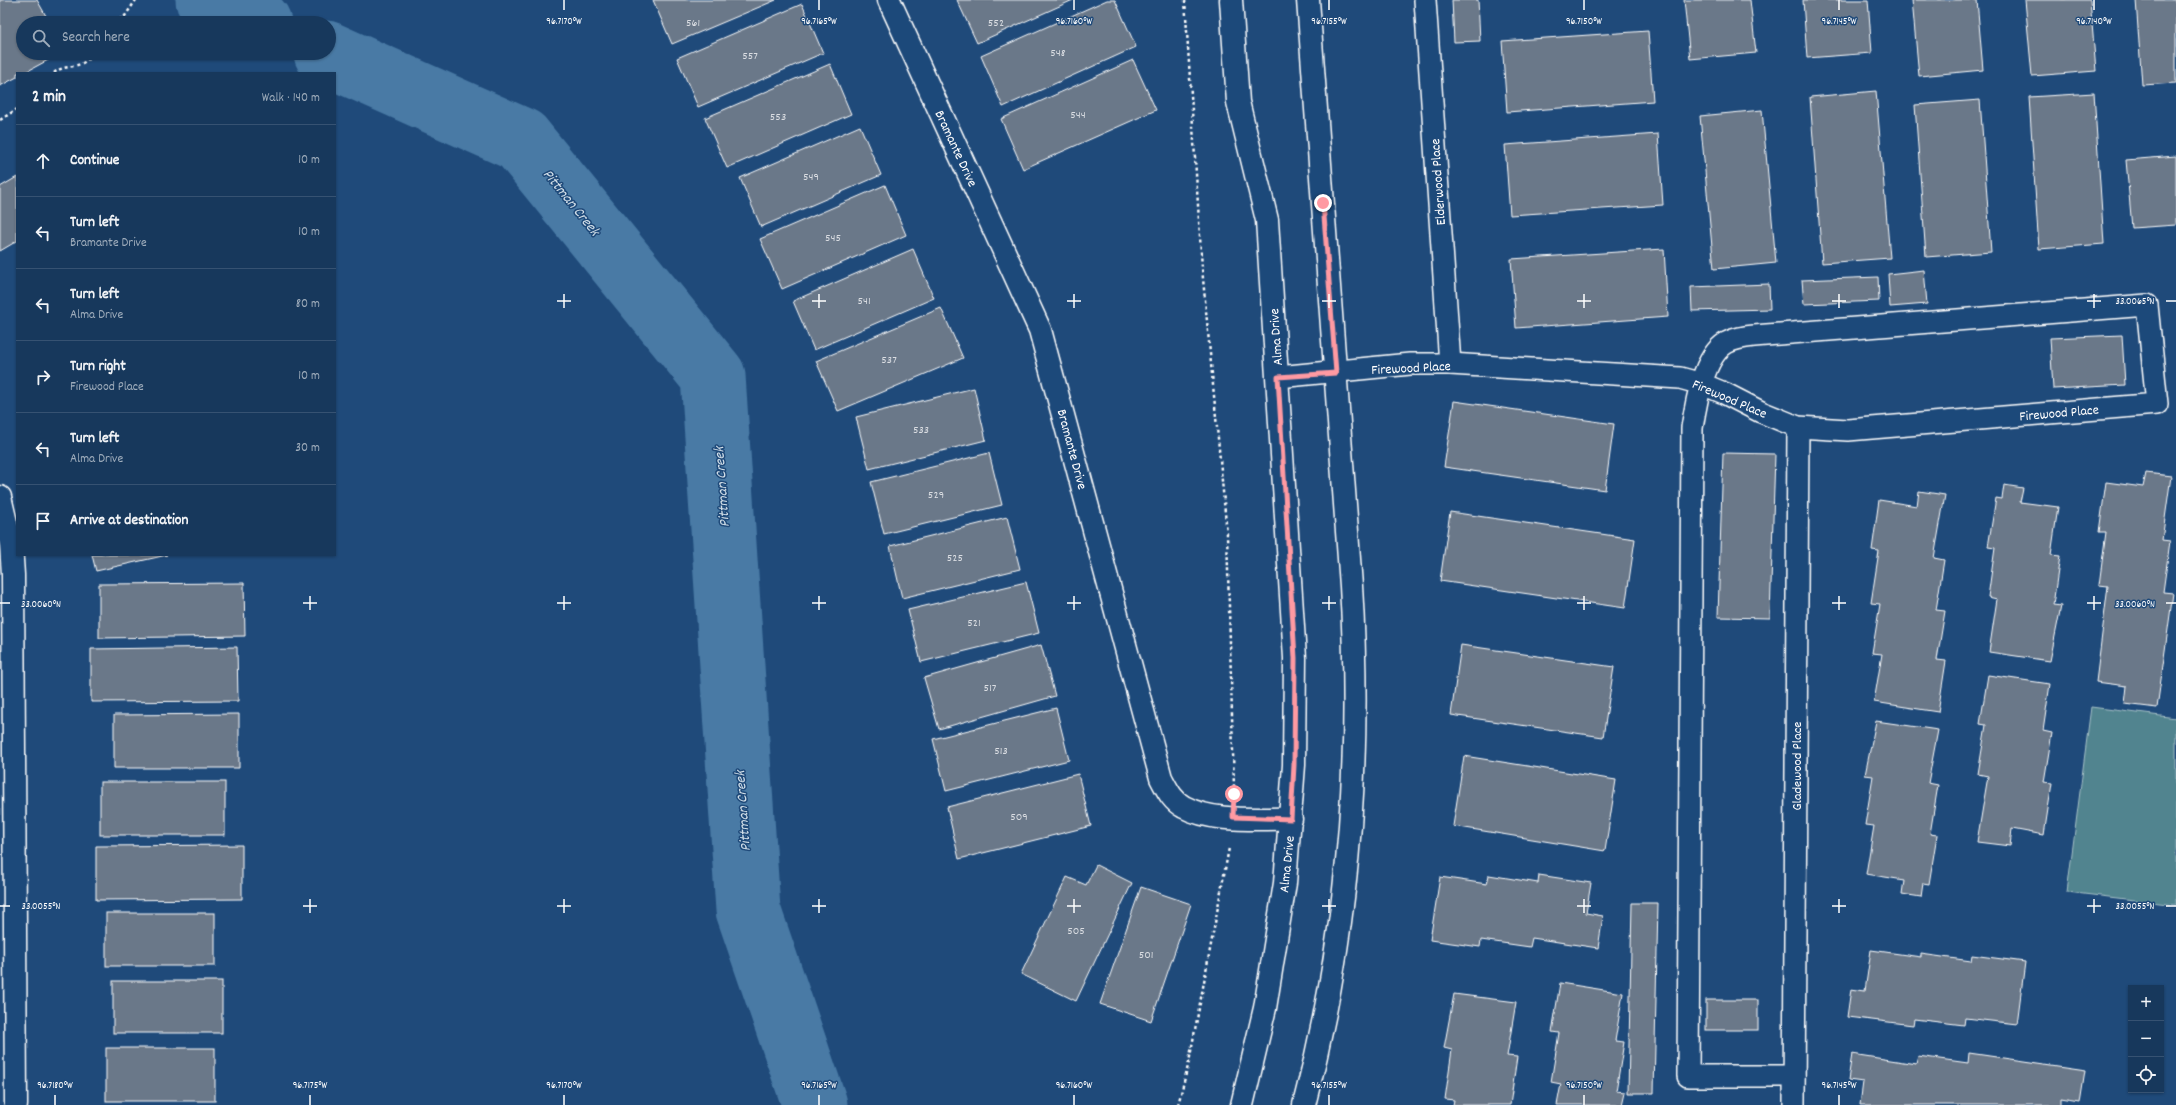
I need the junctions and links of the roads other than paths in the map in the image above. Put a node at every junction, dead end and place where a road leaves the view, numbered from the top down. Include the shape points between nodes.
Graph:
1 (889, 0) edge
2 (1231, 0) edge
3 (1308, 0) edge
4 (1425, 0) edge
5 (1450, 364) junction
6 (1336, 373) junction
7 (1278, 377) junction
8 (1702, 384) junction
9 (1798, 426) junction
10 (0, 497) edge
11 (7, 575) edge
12 (7, 766) edge
13 (1291, 819) junction
14 (1794, 1076) junction
15 (16, 1105) edge
16 (1242, 1105) edge
17 (1304, 1105) edge
18 (1794, 1105) edge

1 - 13 main road, Bramante Drive via 1040,330 1161,778 1170,795 1183,806 1200,813
2 - 7 main road, Alma Drive via 1238,102 1267,220
3 - 6 main road
4 - 5 lane, Elderwood Place
5 - 6 lane, Firewood Place via 1410,364
5 - 8 lane, Firewood Place via 1655,376 1680,378
6 - 7 lane, Firewood Place
6 - 17 main road via 1354,639 1356,745 1353,799 1336,957 1318,1051
7 - 13 main road, Alma Drive via 1295,658
8 - 9 lane, Firewood Place via 1761,412
8 - 9 lane, Firewood Place via 1717,350 1738,338 2147,305 2157,404 1848,430
8 - 14 lane via 1695,410 1692,439 1688,1076
9 - 14 lane, Gladewood Place
10 - 11 main road via 11,544
11 - 12 main road
12 - 15 main road
13 - 16 main road, Alma Drive via 1285,883 1265,1008
14 - 18 lane, Gladewood Place

